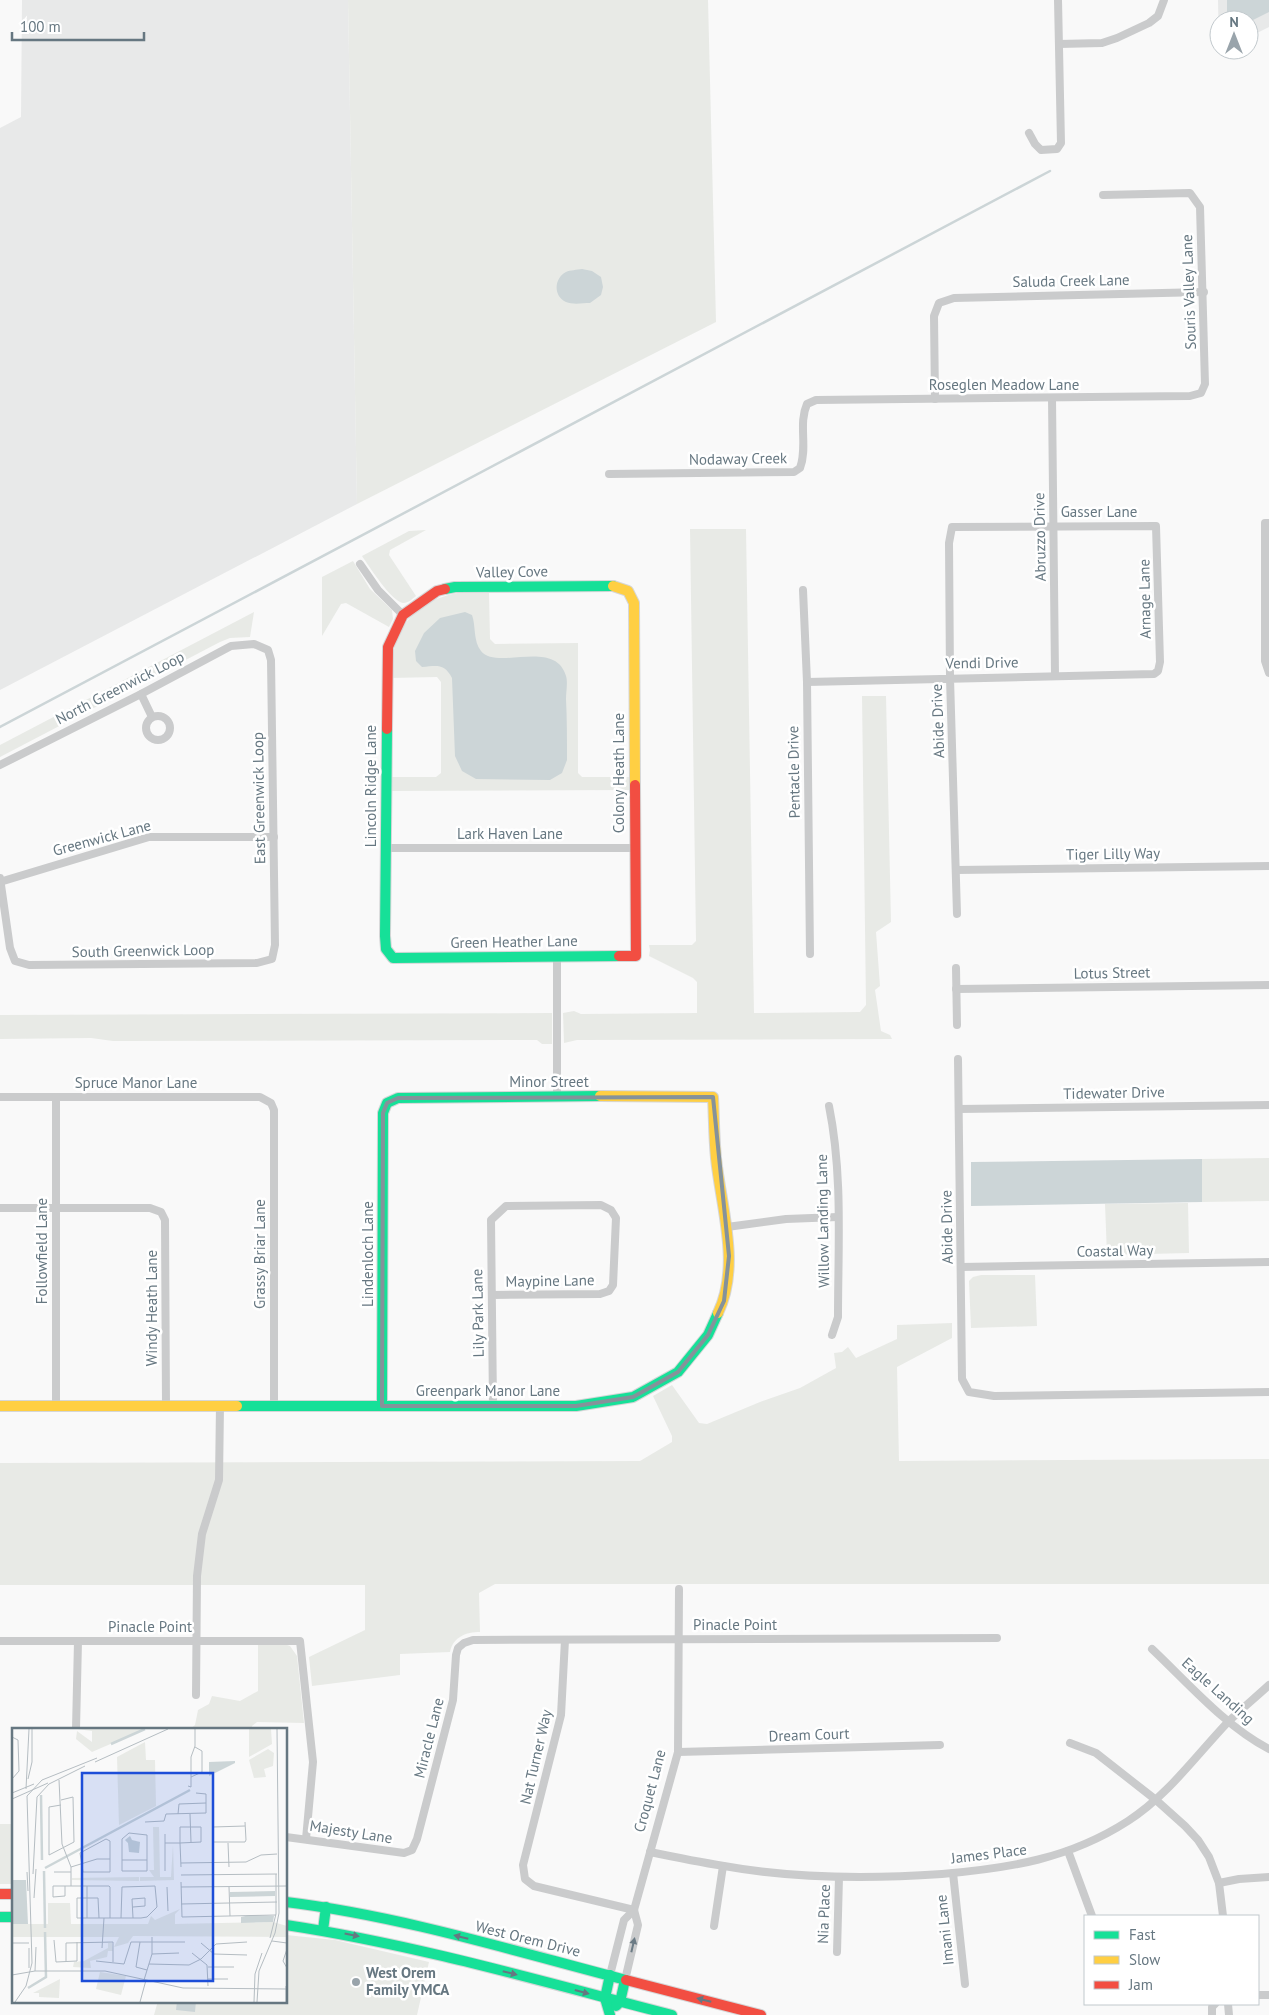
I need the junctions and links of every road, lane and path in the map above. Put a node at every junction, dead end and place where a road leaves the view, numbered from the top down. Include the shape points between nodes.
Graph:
1 (1058, 0) edge
2 (1164, 0) edge
3 (1059, 44) junction
4 (1029, 132) dead end
5 (1103, 195) dead end
6 (1204, 292) junction
7 (1201, 393) joint
8 (1052, 398) junction
9 (935, 399) junction
10 (807, 404) joint
11 (609, 474) dead end
12 (1267, 523) edge
13 (1054, 525) junction
14 (1156, 526) joint
15 (952, 527) joint
16 (360, 564) dead end
17 (803, 590) dead end
18 (628, 591) joint
19 (403, 615) junction
20 (254, 644) joint
21 (1158, 671) joint
22 (1269, 674) edge
23 (1056, 676) junction
24 (950, 678) junction
25 (807, 682) junction
26 (141, 694) junction
27 (152, 717) dead end
28 (0, 765) edge
29 (274, 837) junction
30 (386, 848) junction
31 (634, 848) junction
32 (1269, 866) edge
33 (956, 870) junction
34 (0, 881) edge
35 (957, 914) dead end
36 (810, 954) dead end
37 (636, 956) joint
38 (558, 957) junction
39 (393, 958) joint
40 (272, 959) joint
41 (956, 968) dead end
42 (1269, 985) edge
43 (956, 989) junction
44 (957, 1025) dead end
45 (958, 1060) dead end
46 (557, 1096) junction
47 (0, 1097) edge
48 (56, 1097) junction
49 (713, 1098) joint
50 (271, 1103) joint
51 (387, 1103) joint
52 (1269, 1105) edge
53 (829, 1106) dead end
54 (959, 1108) junction
55 (0, 1208) edge
56 (56, 1208) junction
57 (838, 1217) junction
58 (727, 1227) junction
59 (1269, 1262) edge
60 (961, 1267) junction
61 (609, 1291) joint
62 (492, 1295) junction
63 (832, 1335) dead end
64 (1269, 1392) edge
65 (220, 1405) junction
66 (0, 1406) edge
67 (56, 1406) junction
68 (166, 1406) junction
69 (274, 1406) junction
70 (382, 1406) junction
71 (493, 1406) junction
72 (679, 1588) dead end
73 (997, 1638) dead end
74 (679, 1639) junction
75 (196, 1640) junction
76 (473, 1640) joint
77 (565, 1640) junction
78 (0, 1641) edge
79 (78, 1641) junction
80 (1152, 1649) dead end
81 (1269, 1685) edge
82 (196, 1695) dead end
83 (1229, 1722) junction
84 (76, 1728) edge
85 (1070, 1743) dead end
86 (940, 1745) dead end
87 (1269, 1749) edge
88 (678, 1752) junction
89 (1156, 1800) junction
90 (288, 1837) edge
91 (306, 1839) junction
92 (412, 1850) joint
93 (1068, 1851) junction
94 (650, 1852) junction
95 (723, 1866) junction
96 (953, 1873) junction
97 (839, 1877) junction
98 (1269, 1877) edge
99 (1219, 1883) junction
100 (288, 1902) edge
101 (326, 1907) junction
102 (634, 1910) junction
103 (1092, 1915) edge
104 (1223, 1915) edge
105 (288, 1925) edge
106 (714, 1926) dead end
107 (323, 1930) junction
108 (837, 1952) dead end
109 (610, 1975) junction
110 (625, 1980) junction
111 (965, 1984) dead end
112 (605, 1998) junction
113 (620, 2002) junction
114 (672, 2015) edge
115 (761, 2015) edge

1 - 3 street
2 - 3 street via 1154,20 1117,38 1102,43
3 - 4 street via 1061,143 1057,149 1041,150
5 - 6 street, Souris Valley Lane via 1190,193 1200,207
6 - 7 street, Souris Valley Lane via 1205,384
6 - 9 street, Saluda Creek Lane via 954,298 939,303 934,316
7 - 8 street, Roseglen Meadow Lane via 1190,396
8 - 9 street, Roseglen Meadow Lane
8 - 13 street, Abruzzo Drive
9 - 10 street, Roseglen Meadow Lane via 816,400
10 - 11 street, Nodaway Creek via 803,412 803,459 800,468 794,472
12 - 22 street via 1264,661
13 - 14 street, Gasser Lane
13 - 15 street, Gasser Lane
13 - 23 street, Abruzzo Drive
14 - 21 street, Arnage Lane
15 - 24 street, Abide Drive via 949,544
16 - 19 street via 378,590
17 - 25 street, Pentacle Drive
18 - 19 street, Valley Cove via 613,586 455,587 437,591
18 - 31 street, Colony Heath Lane via 634,603
19 - 30 street, Lincoln Ridge Lane via 388,647
20 - 26 street, North Greenwick Loop via 231,646
20 - 29 street, East Greenwick Loop via 268,650 271,660
21 - 23 street, Vendi Drive via 1154,674
23 - 24 street, Vendi Drive
24 - 25 street, Vendi Drive
24 - 33 street, Abide Drive
25 - 36 street, Pentacle Drive
26 - 27 street
26 - 28 street, North Greenwick Loop
29 - 34 street, Greenwick Lane via 149,837
29 - 40 street, East Greenwick Loop via 275,945
30 - 31 street, Lark Haven Lane
30 - 39 street, Lincoln Ridge Lane via 386,949
31 - 37 street, Colony Heath Lane
32 - 33 street, Tiger Lilly Way
33 - 35 street, Abide Drive
34 - 40 street, South Greenwick Loop via 10,948 15,961 39,965 257,963
37 - 38 street, Green Heather Lane
38 - 39 street, Green Heather Lane
38 - 46 street
41 - 43 street
42 - 43 street, Lotus Street
43 - 44 street
45 - 54 street, Abide Drive
46 - 49 street, Minor Street
46 - 51 street, Minor Street via 398,1098
47 - 48 street, Spruce Manor Lane
48 - 50 street, Spruce Manor Lane via 260,1097
48 - 56 street, Followfield Lane
49 - 58 street, Greenpark Manor Lane via 716,1158
50 - 69 street, Grassy Briar Lane via 274,1110
51 - 70 street, Lindenloch Lane via 383,1113
52 - 54 street, Tidewater Drive
53 - 57 street, Willow Landing Lane via 836,1149
54 - 60 street, Abide Drive
55 - 56 street
56 - 67 street, Followfield Lane
56 - 68 street, Windy Heath Lane via 150,1208 161,1212 165,1220
57 - 58 street via 786,1219
57 - 63 street, Willow Landing Lane via 838,1316
58 - 71 street, Greenpark Manor Lane via 729,1256 724,1301 708,1335 678,1372 633,1397 576,1406
59 - 60 street, Coastal Way
60 - 64 street, Abide Drive via 962,1379 969,1392 994,1396
61 - 62 street, Maypine Lane via 600,1294
61 - 62 street, Lily Park Lane via 613,1285 616,1218 611,1210 602,1205 506,1206 491,1220
62 - 71 street, Lily Park Lane
65 - 68 street, Greenpark Manor Lane
65 - 69 street, Greenpark Manor Lane
65 - 75 street via 219,1480 202,1534 197,1576
66 - 67 street, Greenpark Manor Lane
67 - 68 street, Greenpark Manor Lane
69 - 70 street, Greenpark Manor Lane
70 - 71 street, Greenpark Manor Lane
72 - 74 street, Croquet Lane
73 - 74 street, Pinacle Point
74 - 77 street, Pinacle Point
74 - 88 street, Croquet Lane
75 - 79 street, Pinacle Point
75 - 82 street
75 - 91 street, Pinacle Point via 300,1641 313,1762
76 - 77 street, Pinacle Point
76 - 92 street, Miracle Lane via 458,1648 452,1707
77 - 102 street, Nat Turner Way via 561,1715 524,1865 525,1879 534,1886
78 - 79 street, Pinacle Point
79 - 84 street
80 - 83 street, Eagle Landing
81 - 83 street, James Place
83 - 87 street, Eagle Landing
83 - 89 street, James Place
85 - 89 street via 1096,1753
86 - 88 street, Dream Court
88 - 94 street, Croquet Lane
89 - 93 street, James Place via 1129,1821
89 - 99 street via 1198,1840
90 - 91 street, Majesty Lane
91 - 92 street, Majesty Lane via 394,1853
93 - 96 street, James Place via 1037,1861
93 - 103 street
94 - 95 street, James Place
94 - 102 street, Croquet Lane
95 - 97 street, James Place
95 - 106 street
96 - 97 street, James Place
96 - 111 street, Imani Lane
97 - 108 street, Nia Place
98 - 99 street
99 - 104 street
100 - 101 street, West Orem Drive
101 - 107 street
109 -> 101 street, West Orem Drive via 408,1924
102 - 109 street, Croquet Lane via 624,1920
110 -> 102 street, Croquet Lane via 638,1925
105 - 107 street
107 -> 112 street via 404,1946
109 - 110 street, West Orem Drive
109 - 112 street, Croquet Lane
110 - 113 street, Croquet Lane
115 -> 110 street, West Orem Drive
112 - 113 street
112 - 113 street via 610,2015
113 - 114 street

